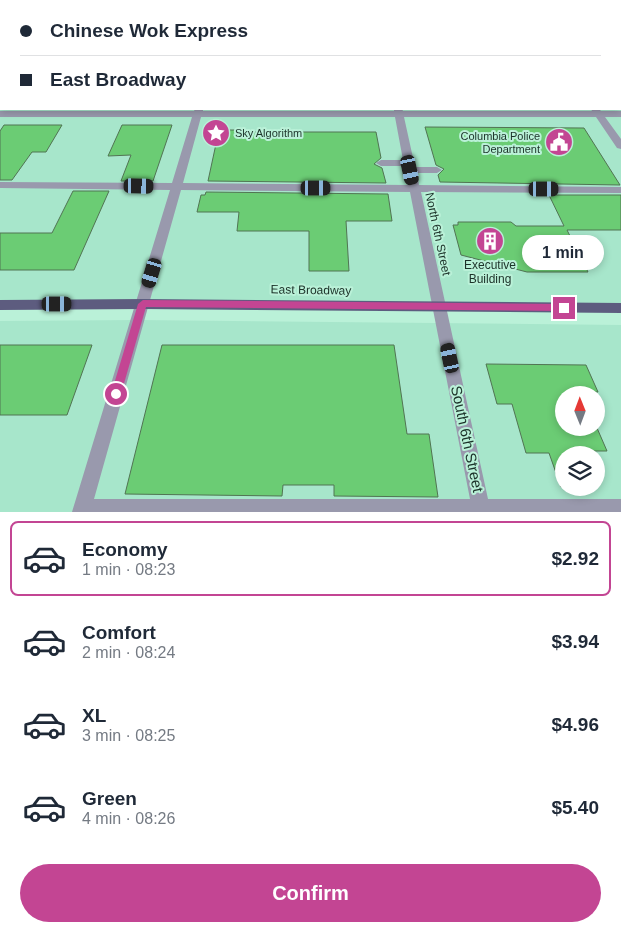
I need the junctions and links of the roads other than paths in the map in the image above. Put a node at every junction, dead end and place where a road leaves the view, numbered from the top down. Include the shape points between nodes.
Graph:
1 (198, 112) edge
2 (353, 112) edge
3 (399, 112) edge
4 (596, 112) edge
5 (0, 114) edge
6 (621, 114) edge
7 (621, 146) edge
8 (382, 163) dead end
9 (410, 166) junction
10 (437, 170) dead end
11 (0, 185) edge
12 (177, 187) junction
13 (414, 188) junction
14 (621, 190) edge
15 (0, 304) edge
16 (143, 304) junction
17 (439, 306) junction
18 (621, 308) edge
19 (621, 508) edge
20 (81, 510) edge
21 (482, 510) edge

1 - 2 street
1 - 5 street
1 - 12 street
2 - 3 street
3 - 4 street
3 - 9 street, North 6th Street
4 - 6 street
4 - 7 street
8 - 9 street
9 - 10 street
9 - 13 street, North 6th Street
11 - 12 street
12 - 13 street
12 - 16 street
13 - 14 street
13 - 17 street, North 6th Street
15 - 16 main road, East Broadway
16 - 17 main road, East Broadway
16 - 20 street
17 - 18 main road, East Broadway
17 - 21 street, South 6th Street
19 - 21 street
20 - 21 street

